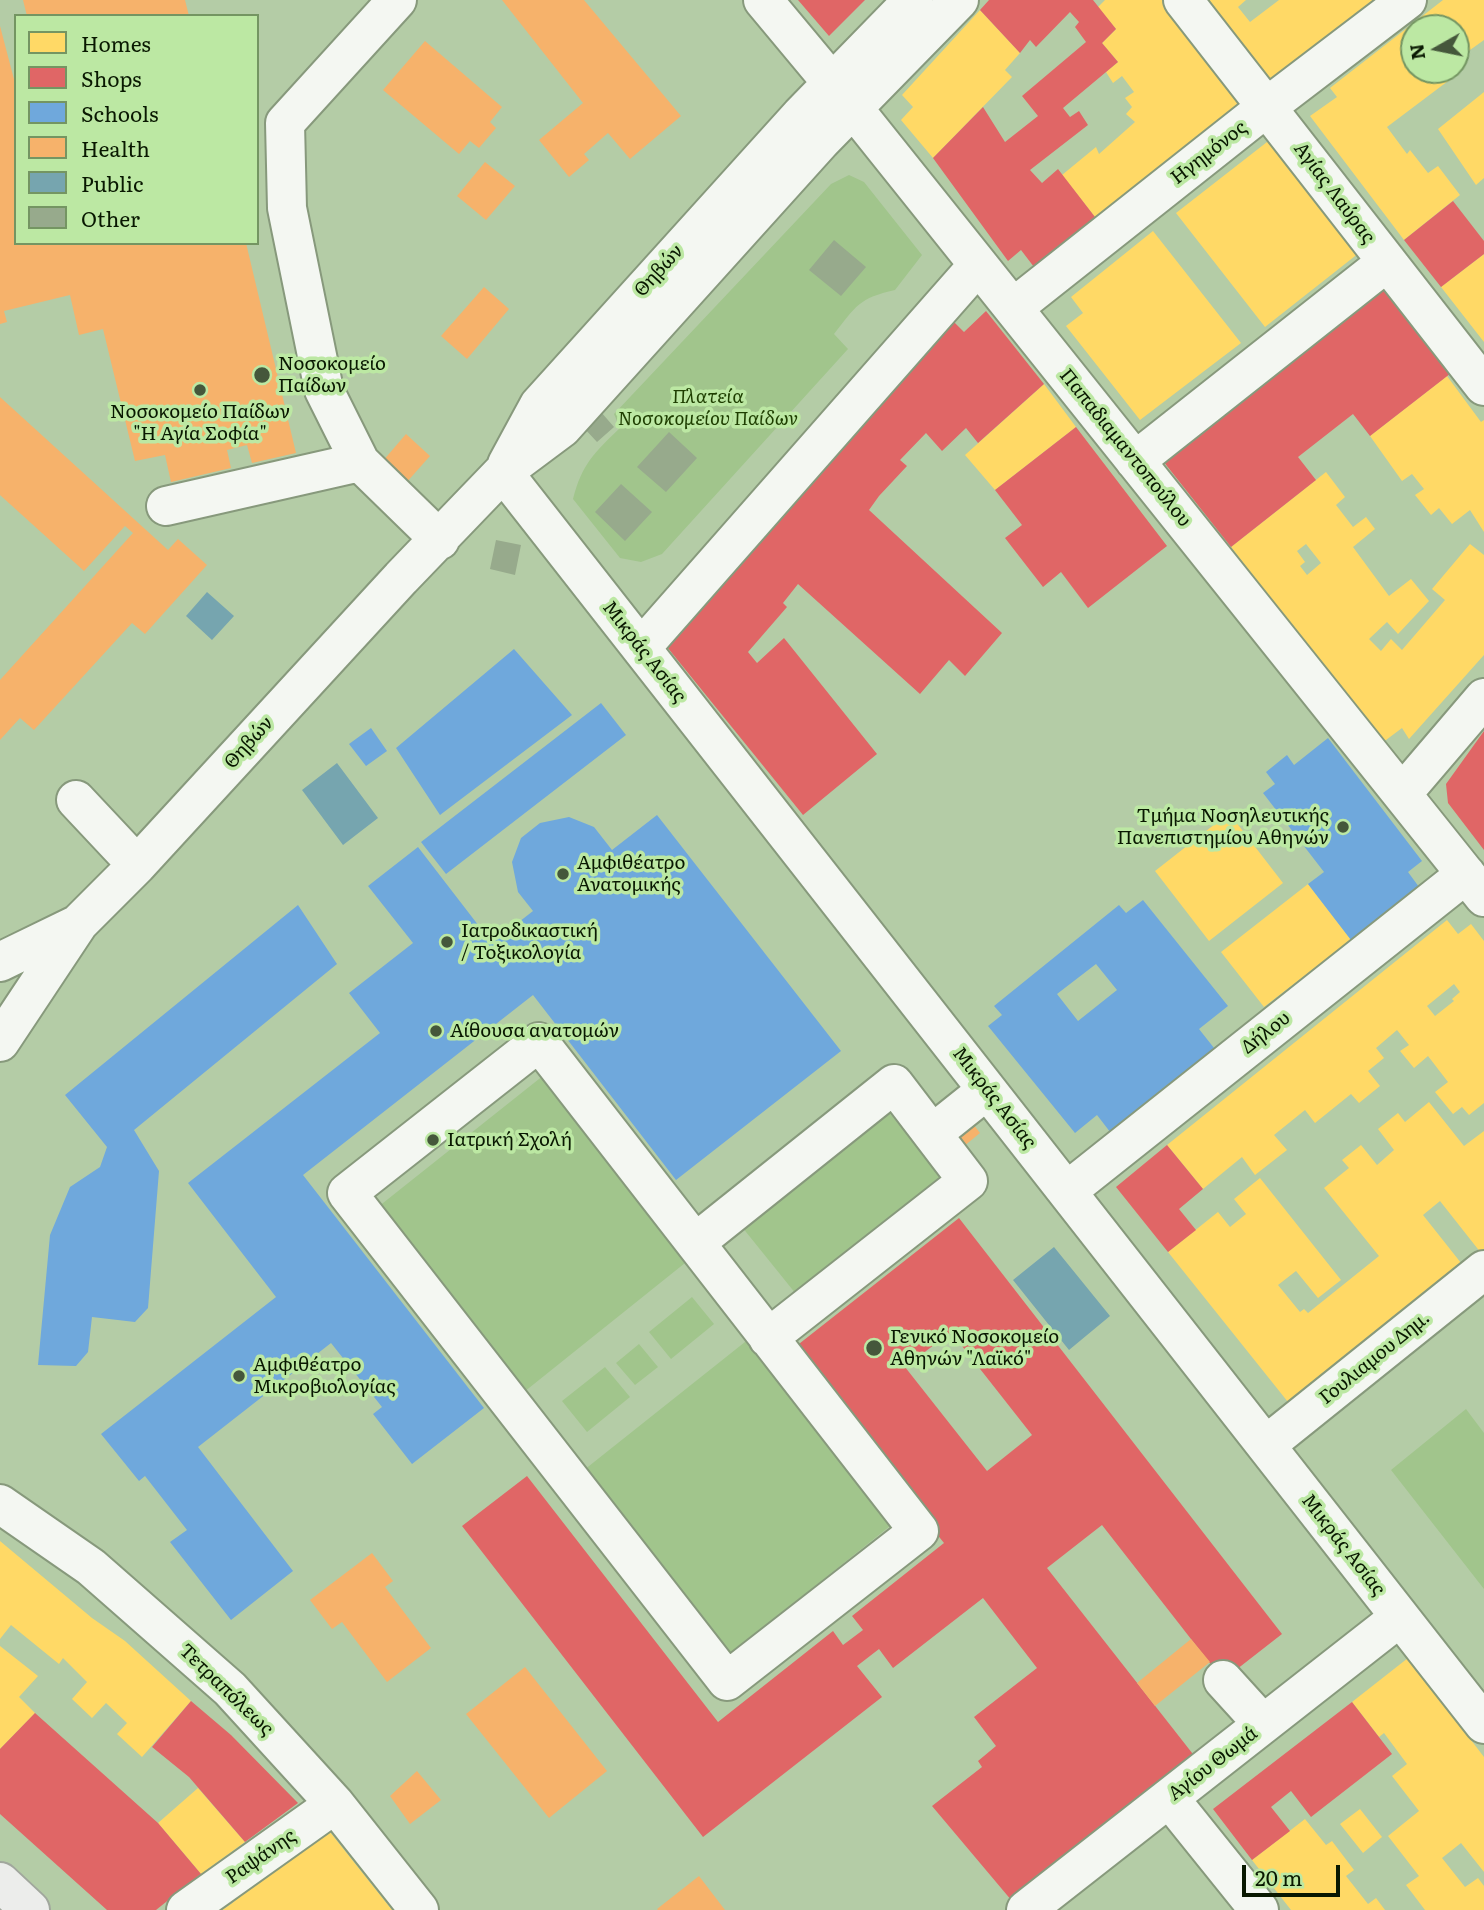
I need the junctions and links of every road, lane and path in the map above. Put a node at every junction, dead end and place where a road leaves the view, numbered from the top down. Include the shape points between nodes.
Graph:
1 (397, 0) edge
2 (763, 0) edge
3 (913, 0) edge
4 (960, 0) edge
5 (1183, 0) edge
6 (1407, 0) edge
7 (843, 95) junction
8 (1268, 106) junction
9 (1387, 262) junction
10 (978, 265) junction
11 (1013, 308) junction
12 (1484, 386) edge
13 (1135, 461) junction
14 (360, 462) junction
15 (503, 472) junction
16 (166, 506) dead end
17 (440, 540) junction
18 (641, 648) junction
19 (1484, 698) edge
20 (1402, 794) junction
21 (76, 800) dead end
22 (137, 865) junction
23 (1475, 885) edge
24 (79, 923) junction
25 (0, 962) edge
26 (3, 1028) edge
27 (987, 1090) junction
28 (932, 1134) junction
29 (1067, 1191) junction
30 (695, 1243) junction
31 (1484, 1270) edge
32 (768, 1338) junction
33 (1266, 1445) junction
34 (0, 1504) edge
35 (1400, 1617) junction
36 (1223, 1680) dead end
37 (1263, 1724) junction
38 (1484, 1724) edge
39 (1169, 1798) junction
40 (335, 1804) junction
41 (0, 1882) edge
42 (30, 1910) edge
43 (186, 1910) edge
44 (419, 1910) edge
45 (1026, 1910) edge
46 (1259, 1910) edge

1 - 14 street via 285,123 286,208 301,288 324,390
2 - 7 street, Παπαδιαμαντοπούλου
3 - 7 street
4 - 7 street
5 - 8 street, Αγίας Λαύρας
6 - 8 street, Ηγημόνος
7 - 10 street, Παπαδιαμαντοπούλου
7 - 15 street, Θηβών via 539,404
8 - 9 street, Αγίας Λαύρας
8 - 11 street, Ηγημόνος
9 - 12 street, Αγίας Λαύρας
9 - 13 street
10 - 11 street, Παπαδιαμαντοπούλου
10 - 18 street
11 - 13 street, Παπαδιαμαντοπούλου
13 - 20 street, Παπαδιαμαντοπούλου
14 - 16 street
14 - 17 street
15 - 17 street, Θηβών
15 - 18 street, Μικράς Ασίας
17 - 22 street, Θηβών
18 - 27 street, Μικράς Ασίας
19 - 20 street
20 - 23 street, Παπαδιαμαντοπούλου
21 - 22 street
22 - 24 street, Θηβών
23 - 29 street, Δήλου
24 - 25 street
24 - 26 street, Θηβών
27 - 28 street
27 - 29 street, Μικράς Ασίας
28 - 30 street via 894,1084
28 - 32 street via 968,1181
29 - 33 street, Μικράς Ασίας
30 - 32 street
30 - 32 street via 539,1042 347,1193 727,1681 919,1531
31 - 33 street, Γουλιαμου Δημ.
33 - 35 street, Μικράς Ασίας
34 - 40 street, Τετραπόλεως via 91,1567 230,1689
35 - 37 street, Αγίου Θωμά
35 - 38 street, Μικράς Ασίας
36 - 37 street
37 - 39 street, Αγίου Θωμά
39 - 45 street, Αγίου Θωμά
39 - 46 street
40 - 43 street, Ραψάνης
40 - 44 street, Τετραπόλεως
41 - 42 main road

